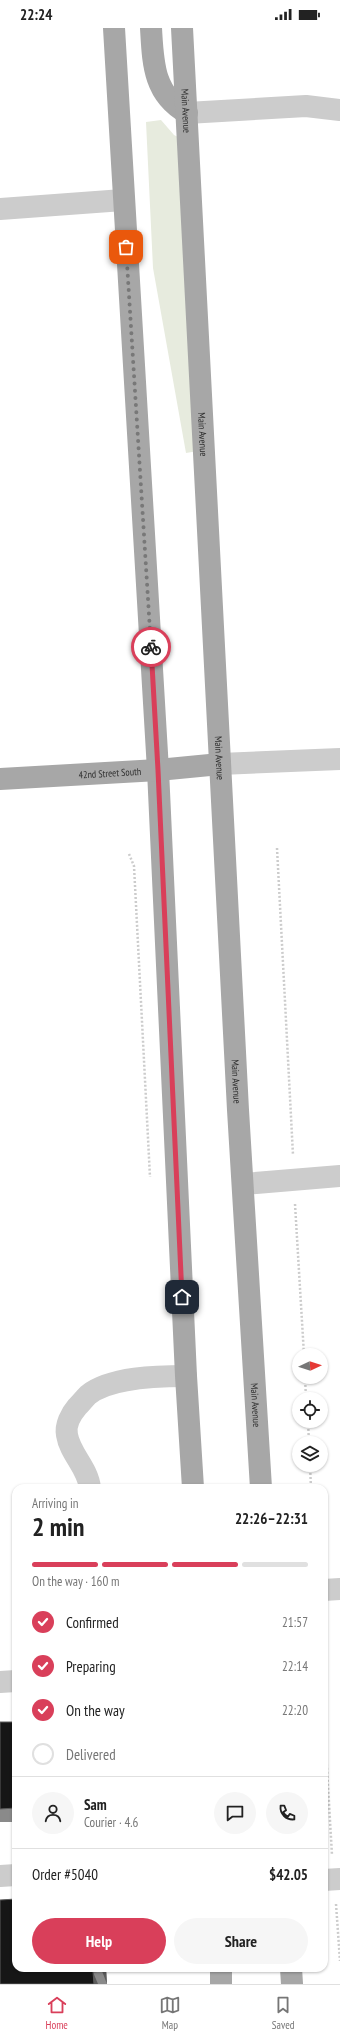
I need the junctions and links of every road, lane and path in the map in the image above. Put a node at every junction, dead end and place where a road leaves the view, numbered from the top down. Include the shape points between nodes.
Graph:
1 (114, 28) edge
2 (151, 28) edge
3 (182, 28) edge
4 (340, 110) edge
5 (187, 113) junction
6 (123, 200) junction
7 (0, 209) edge
8 (340, 759) edge
9 (220, 764) junction
10 (158, 770) junction
11 (0, 779) edge
12 (277, 848) dead end
13 (340, 1176) edge
14 (294, 1180) junction
15 (243, 1184) junction
16 (304, 1348) edge
17 (186, 1376) junction
18 (310, 1472) edge
19 (89, 1484) edge
20 (193, 1484) edge
21 (262, 1484) edge
22 (311, 1484) edge
23 (340, 1589) edge
24 (328, 1590) edge
25 (12, 1681) edge
26 (0, 1682) edge
27 (328, 1789) edge
28 (12, 1875) edge
29 (0, 1876) edge
30 (333, 1880) edge
31 (340, 1961) edge
32 (221, 1972) edge
33 (291, 1972) edge
34 (221, 1984) edge
35 (292, 1984) edge

1 - 6 main road
2 - 5 main road via 153,64 159,85 174,106
3 - 5 main road, Main Avenue
4 - 5 lane via 306,106
5 - 9 main road, Main Avenue
6 - 7 lane
6 - 10 main road
8 - 9 lane
9 - 10 main road, 42nd Street South
9 - 15 main road, Main Avenue
10 - 11 main road, 42nd Street South
10 - 17 main road
12 - 14 path
13 - 14 lane
14 - 15 lane
14 - 16 path
15 - 21 main road, Main Avenue
17 - 19 lane via 148,1378 102,1388 88,1395 73,1412 67,1423 66,1433 85,1470
17 - 20 main road
18 - 22 path
23 - 24 lane
25 - 26 lane
27 - 30 path
28 - 29 lane
30 - 31 path
32 - 34 main road
33 - 35 main road

